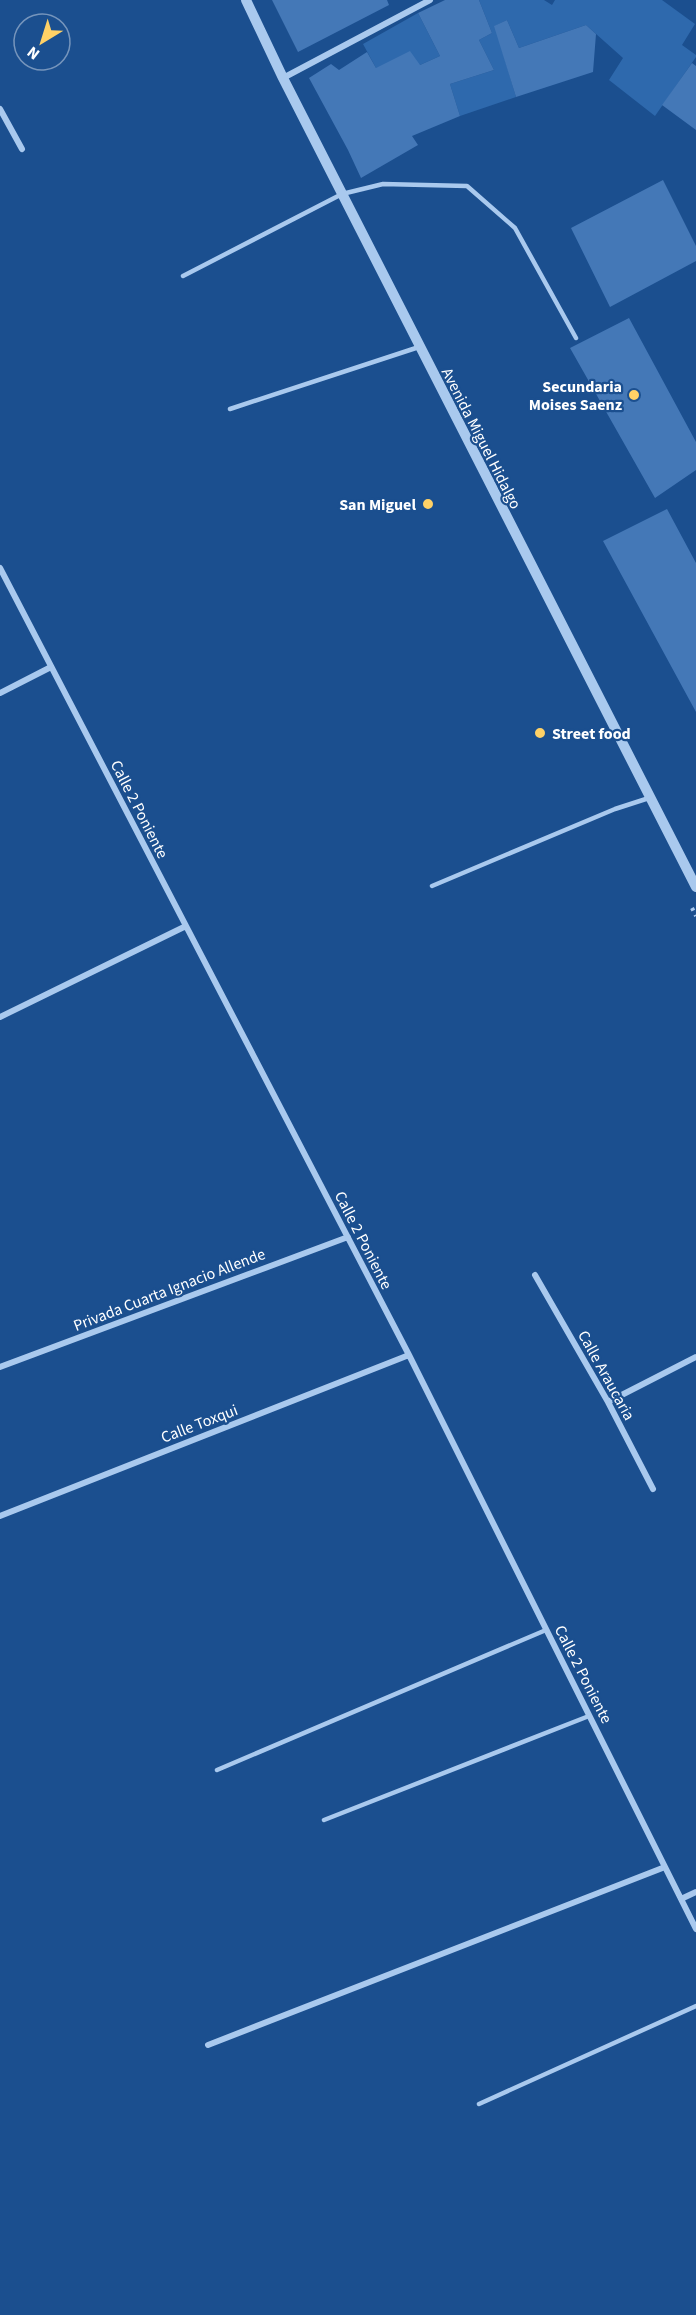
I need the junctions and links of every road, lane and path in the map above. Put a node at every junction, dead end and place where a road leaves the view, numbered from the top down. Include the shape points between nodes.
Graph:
1 (246, 0) edge
2 (430, 0) edge
3 (283, 78) junction
4 (0, 109) edge
5 (21, 149) dead end
6 (342, 194) junction
7 (183, 276) dead end
8 (576, 338) dead end
9 (419, 347) junction
10 (230, 409) dead end
11 (0, 568) edge
12 (51, 667) junction
13 (0, 693) edge
14 (649, 798) junction
15 (432, 886) dead end
16 (696, 887) edge
17 (186, 926) junction
18 (0, 1017) edge
19 (348, 1237) junction
20 (535, 1275) dead end
21 (409, 1355) junction
22 (696, 1357) edge
23 (0, 1367) edge
24 (608, 1401) junction
25 (653, 1489) dead end
26 (0, 1516) edge
27 (546, 1630) junction
28 (589, 1716) junction
29 (217, 1770) dead end
30 (324, 1820) dead end
31 (665, 1867) junction
32 (696, 1892) edge
33 (681, 1899) junction
34 (696, 1929) edge
35 (696, 2006) edge
36 (208, 2045) dead end
37 (479, 2104) dead end

1 - 3 street, Avenida Miguel Hidalgo
2 - 3 street
3 - 6 street, Avenida Miguel Hidalgo
4 - 5 street
6 - 7 lane
6 - 8 lane via 383,184 467,186 515,228
6 - 9 street, Avenida Miguel Hidalgo
9 - 10 lane
9 - 14 street, Avenida Miguel Hidalgo
11 - 12 street, Calle 2 Poniente
12 - 13 street
12 - 17 street, Calle 2 Poniente
14 - 15 lane
14 - 16 street, Avenida Miguel Hidalgo
17 - 18 street
17 - 19 street, Calle 2 Poniente
19 - 21 street, Calle 2 Poniente
19 - 23 street, Privada Cuarta Ignacio Allende
20 - 24 street, Calle Araucaria
21 - 26 street, Calle Toxqui
21 - 27 street, Calle 2 Poniente
22 - 24 street
24 - 25 street, Calle Araucaria
27 - 28 street, Calle 2 Poniente
27 - 29 lane
28 - 30 lane
28 - 31 street, Calle 2 Poniente
31 - 33 street, Calle 2 Poniente
31 - 36 street
32 - 33 street
33 - 34 street, Calle 2 Poniente
35 - 37 lane

